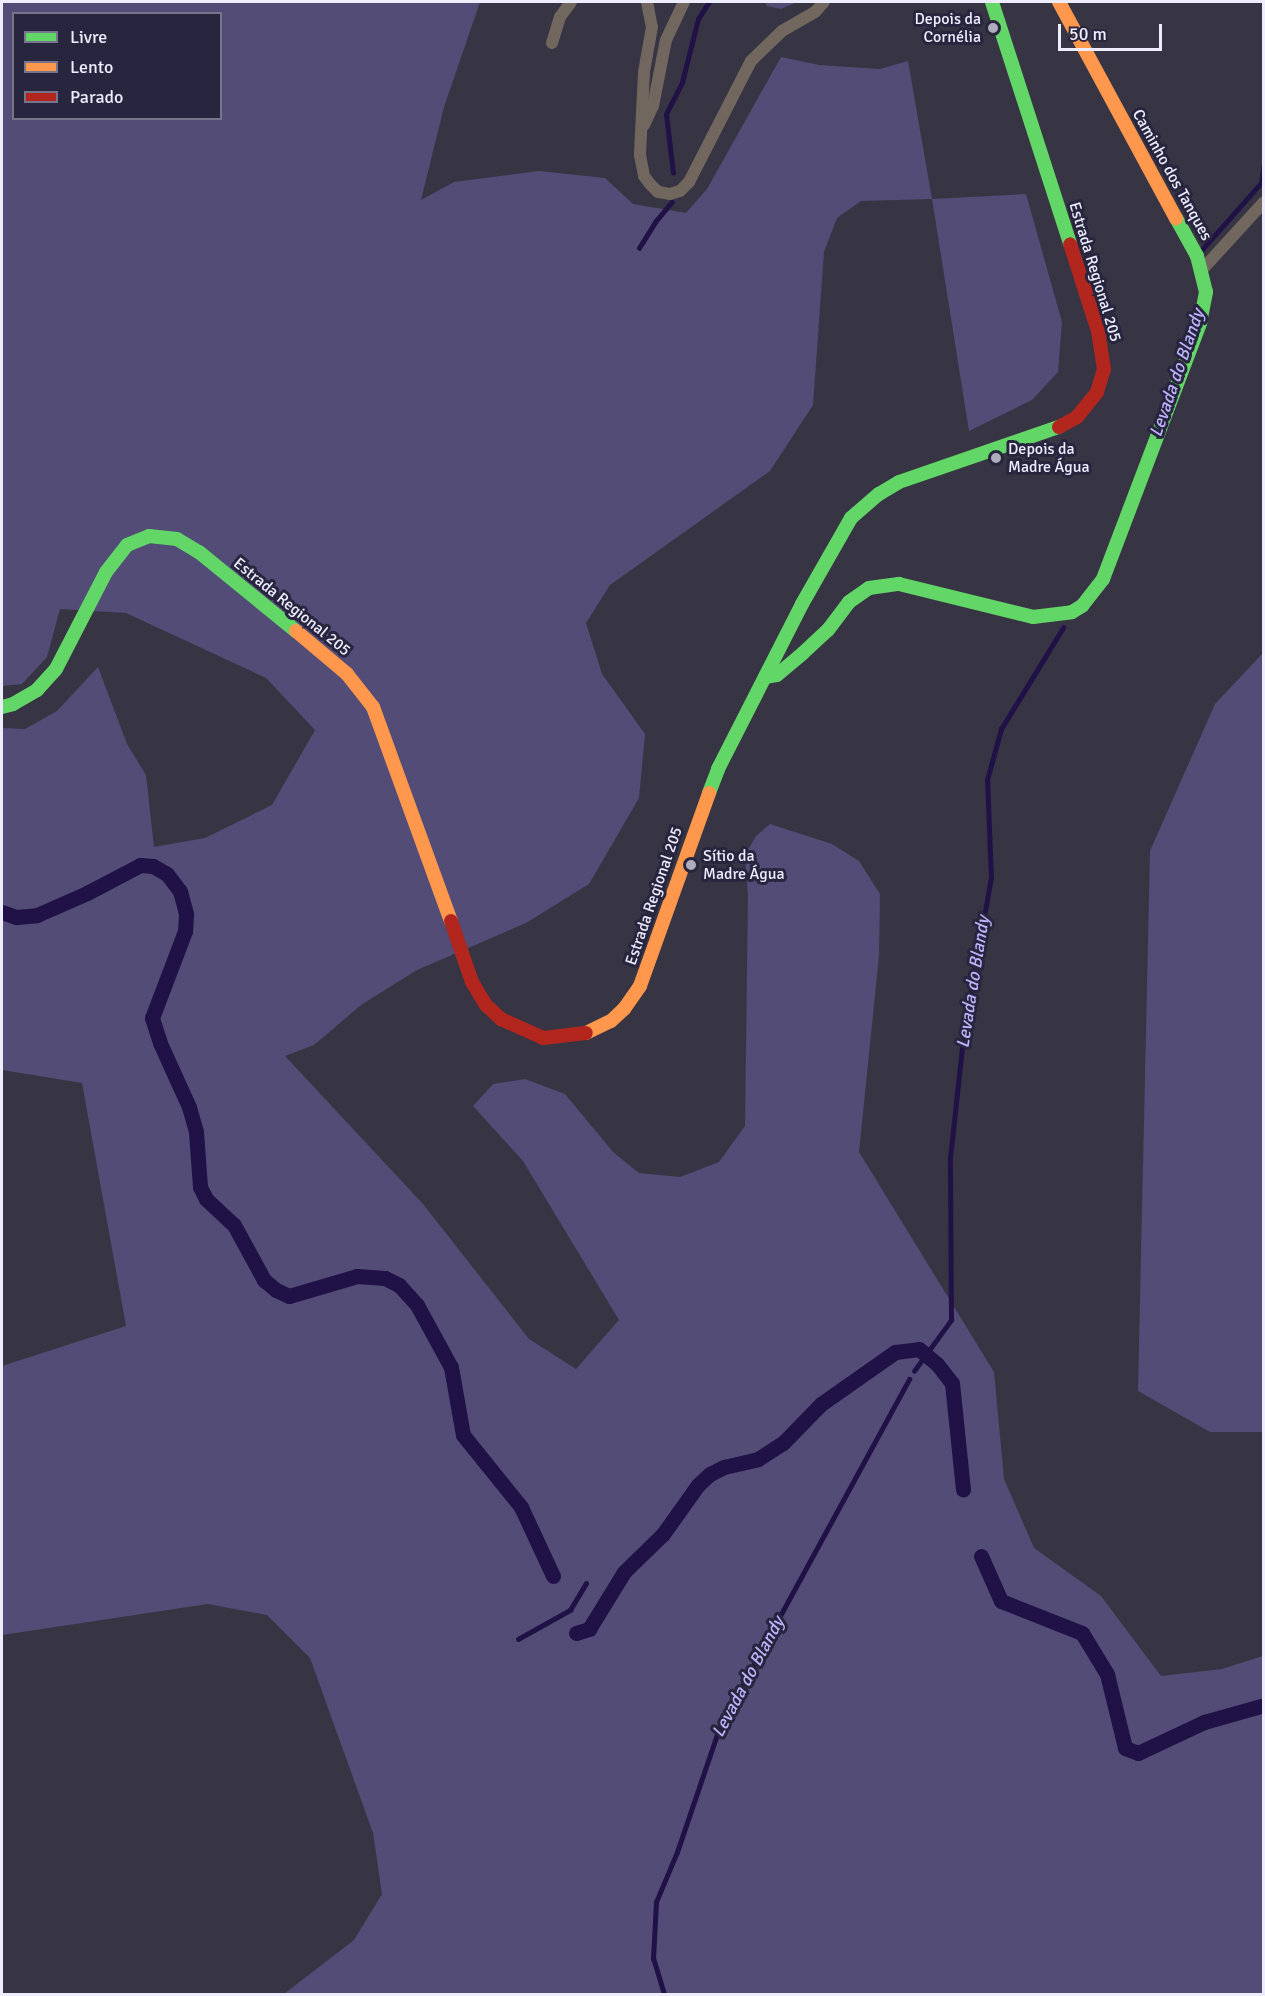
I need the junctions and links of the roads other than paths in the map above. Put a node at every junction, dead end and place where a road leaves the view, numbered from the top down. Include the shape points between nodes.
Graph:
1 (572, 2) edge
2 (647, 2) edge
3 (684, 2) edge
4 (824, 2) edge
5 (992, 2) edge
6 (1059, 2) edge
7 (552, 43) dead end
8 (642, 128) junction
9 (1263, 202) edge
10 (1201, 271) junction
11 (765, 677) junction
12 (2, 707) edge

1 - 7 street via 560,17
2 - 8 street via 652,27 644,72
3 - 8 street via 666,39 653,106
4 - 8 street via 815,12 782,31 751,61 697,169 680,191 664,194 650,184 640,155
5 - 11 main road, Estrada Regional 205 via 1098,331 1104,369 1097,392 1077,417 1060,428 899,482 863,506 840,534
6 - 10 main road, Caminho dos Tanques via 1197,256
9 - 10 street
10 - 11 main road, Caminho dos Tanques via 1206,292 1200,323 1103,579 1082,606 1072,612 1033,617 899,584 868,588 849,602 828,630 803,653 777,675
11 - 12 main road, Estrada Regional 205 via 702,806 636,992 611,1021 593,1031 560,1038 543,1038 520,1030 501,1019 478,993 389,744 373,707 359,687 322,652 189,546 165,536 139,538 127,545 106,572 56,669 37,690

